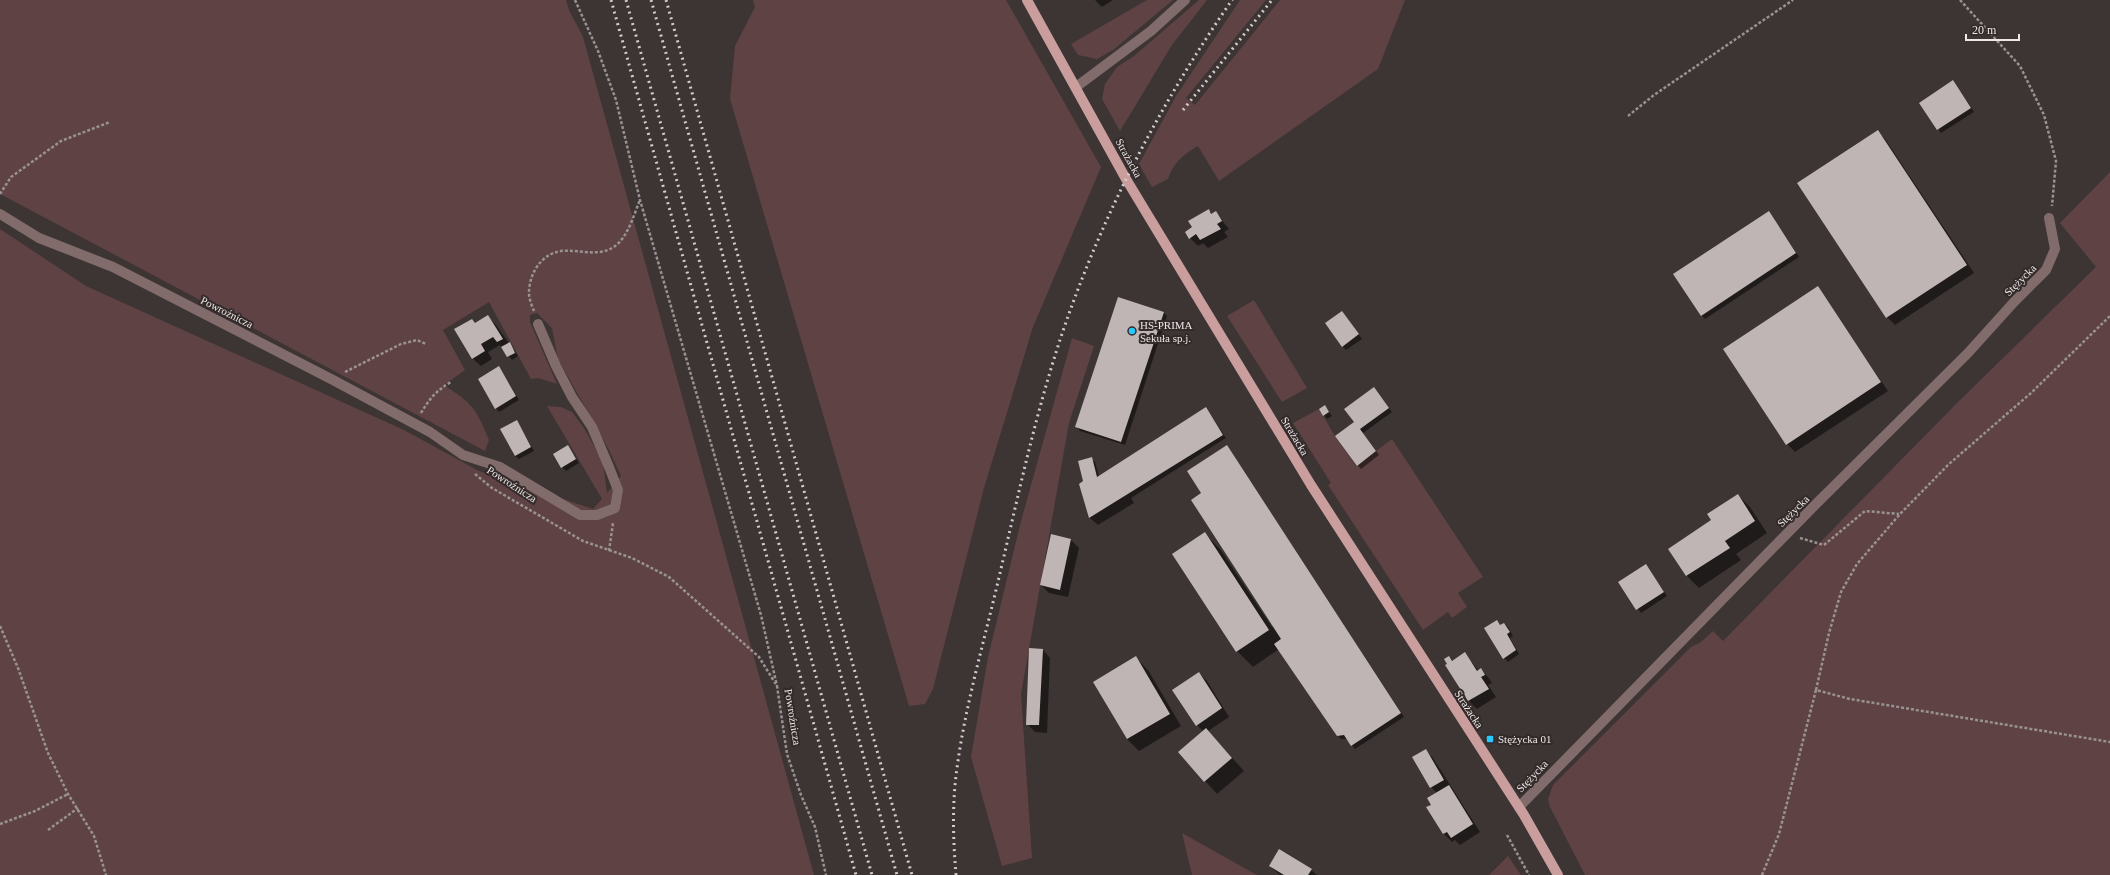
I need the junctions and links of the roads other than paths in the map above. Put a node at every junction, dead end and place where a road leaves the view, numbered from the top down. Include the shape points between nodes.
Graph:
1 (1027, 0) edge
2 (1185, 0) edge
3 (1076, 87) junction
4 (0, 214) edge
5 (2049, 218) road end
6 (538, 324) road end
7 (1519, 807) junction
8 (1558, 875) edge

1 - 3 main road, Strażacka
2 - 3 street via 1146,35
3 - 7 main road, Strażacka via 1126,179 1311,485
4 - 6 street, Powroźnicza via 38,238 113,267 333,380 415,424 464,455 500,467 580,515 597,514 615,508 618,490 609,467 592,427 572,397
5 - 7 street, Stężycka via 2055,249 2046,270 1968,353 1787,533
7 - 8 main road, Strażacka

